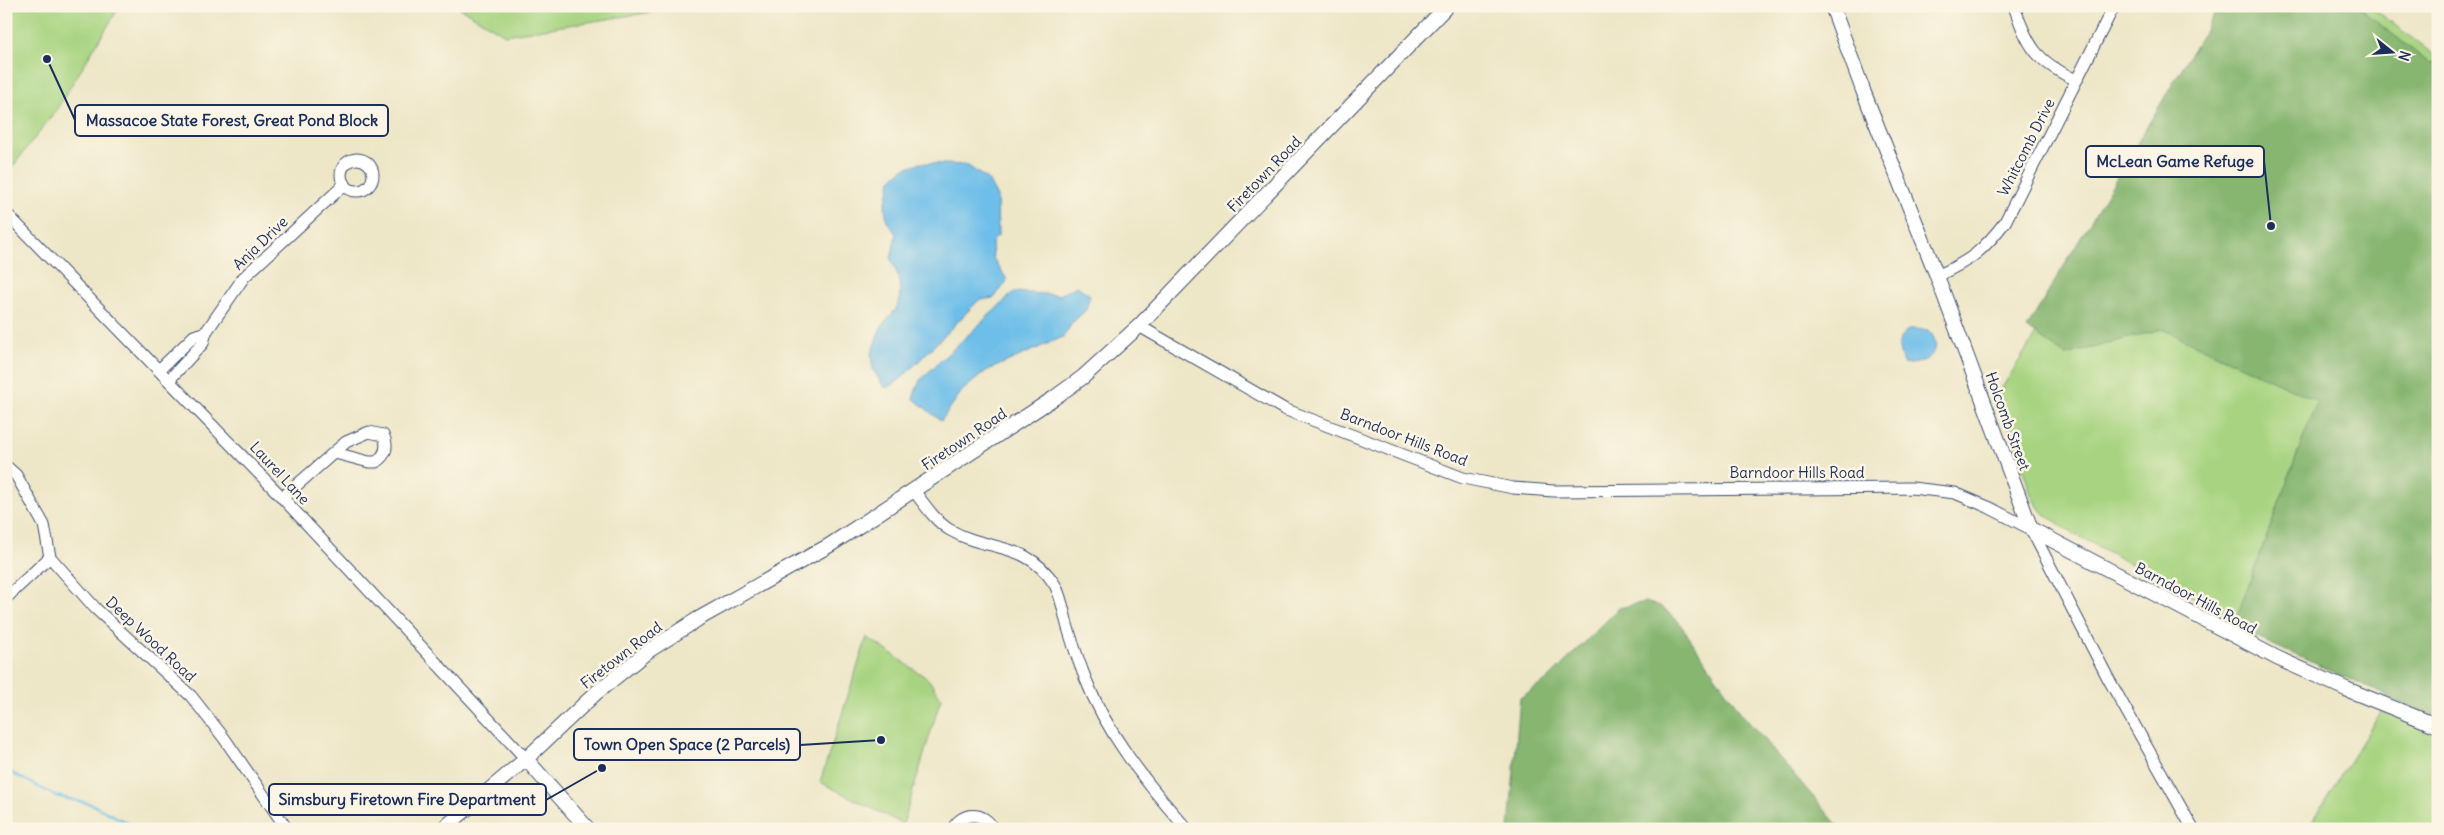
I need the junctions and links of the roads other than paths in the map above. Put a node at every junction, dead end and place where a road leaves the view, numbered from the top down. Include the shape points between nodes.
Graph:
1 (1447, 6) edge
2 (1832, 6) edge
3 (2014, 6) edge
4 (2114, 6) edge
5 (2076, 80) junction
6 (344, 184) dead end
7 (6, 213) edge
8 (1937, 276) junction
9 (1139, 326) junction
10 (206, 332) junction
11 (159, 370) junction
12 (169, 380) junction
13 (335, 453) dead end
14 (6, 466) edge
15 (914, 491) junction
16 (282, 498) junction
17 (2030, 529) junction
18 (50, 557) junction
19 (6, 598) edge
20 (2438, 726) edge
21 (526, 759) junction
22 (286, 829) edge
23 (442, 829) edge
24 (588, 829) edge
25 (953, 829) edge
26 (993, 829) edge
27 (1187, 829) edge
28 (2193, 829) edge

1 - 9 street, Firetown Road
2 - 8 street, Holcomb Street
3 - 5 street via 2035,54
4 - 5 street, Whitcomb Drive
5 - 8 street, Whitcomb Drive via 2005,222 1988,246 1972,259
6 - 10 street, Anja Drive via 244,277
7 - 11 street, Laurel Lane
8 - 17 street, Holcomb Street
9 - 15 street, Firetown Road via 1083,377
9 - 17 street, Barndoor Hills Road via 1284,410 1463,478 1487,484 1554,491 1912,488 1955,493
10 - 11 street, Anja Drive via 194,336
10 - 12 street, Anja Drive via 203,343
11 - 12 street, Laurel Lane
12 - 16 street, Laurel Lane
13 - 16 street
14 - 18 street via 16,476 44,525
15 - 21 street, Firetown Road via 830,545 698,618 648,651 597,692
15 - 27 street via 933,516 951,531 1016,551 1055,585 1084,676 1103,716 1125,751
16 - 21 street, Laurel Lane
17 - 20 street, Barndoor Hills Road via 2276,658
17 - 28 street, Holcomb Street via 2108,678
18 - 19 street
18 - 22 street, Deep Wood Road via 96,609 191,696
21 - 23 street, Firetown Road
21 - 24 street
25 - 26 street via 959,820 973,815 986,819

